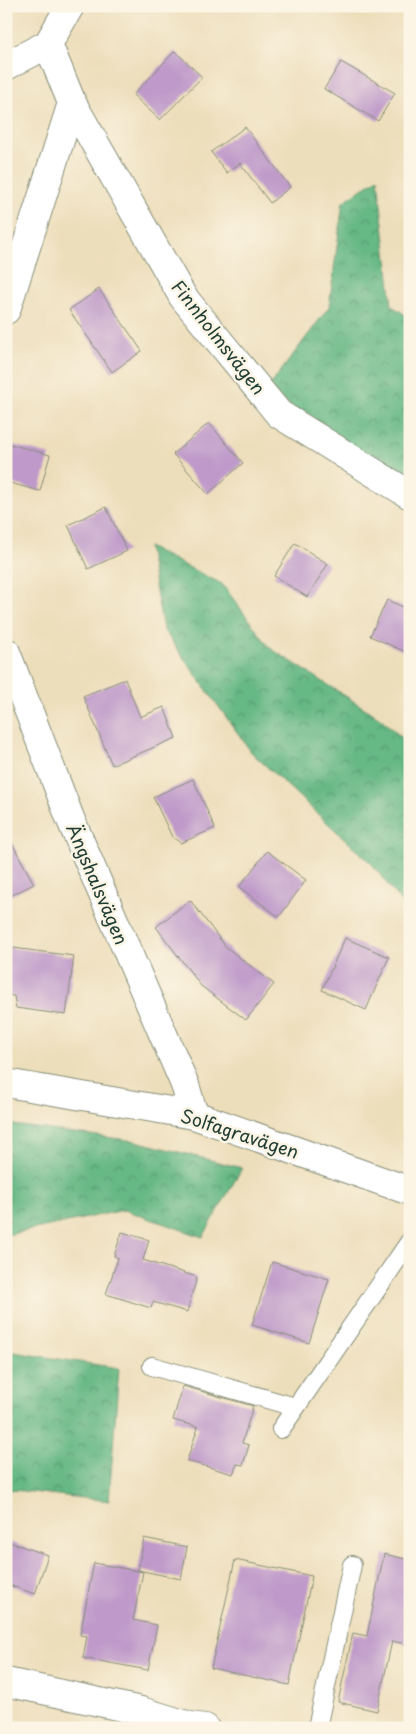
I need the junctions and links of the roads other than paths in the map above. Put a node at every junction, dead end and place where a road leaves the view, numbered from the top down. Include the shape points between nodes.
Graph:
1 (70, 6) edge
2 (48, 44) junction
3 (6, 66) edge
4 (72, 102) junction
5 (6, 310) edge
6 (410, 495) edge
7 (6, 652) edge
8 (6, 1083) edge
9 (194, 1115) junction
10 (410, 1191) edge
11 (410, 1241) edge
12 (152, 1366) dead end
13 (295, 1407) junction
14 (281, 1429) dead end
15 (352, 1565) dead end
16 (6, 1682) edge
17 (195, 1727) edge
18 (317, 1728) edge

1 - 2 street
2 - 3 street
2 - 4 street, Finnholmsvägen
4 - 5 street
4 - 6 street, Finnholmsvägen via 183,297 280,414
7 - 9 street, Ängshalsvägen via 70,818 185,1085
8 - 9 street, Solfagravägen
9 - 10 street, Solfagravägen
11 - 13 lane
12 - 13 lane
13 - 14 lane
15 - 18 lane
16 - 17 street via 141,1711

